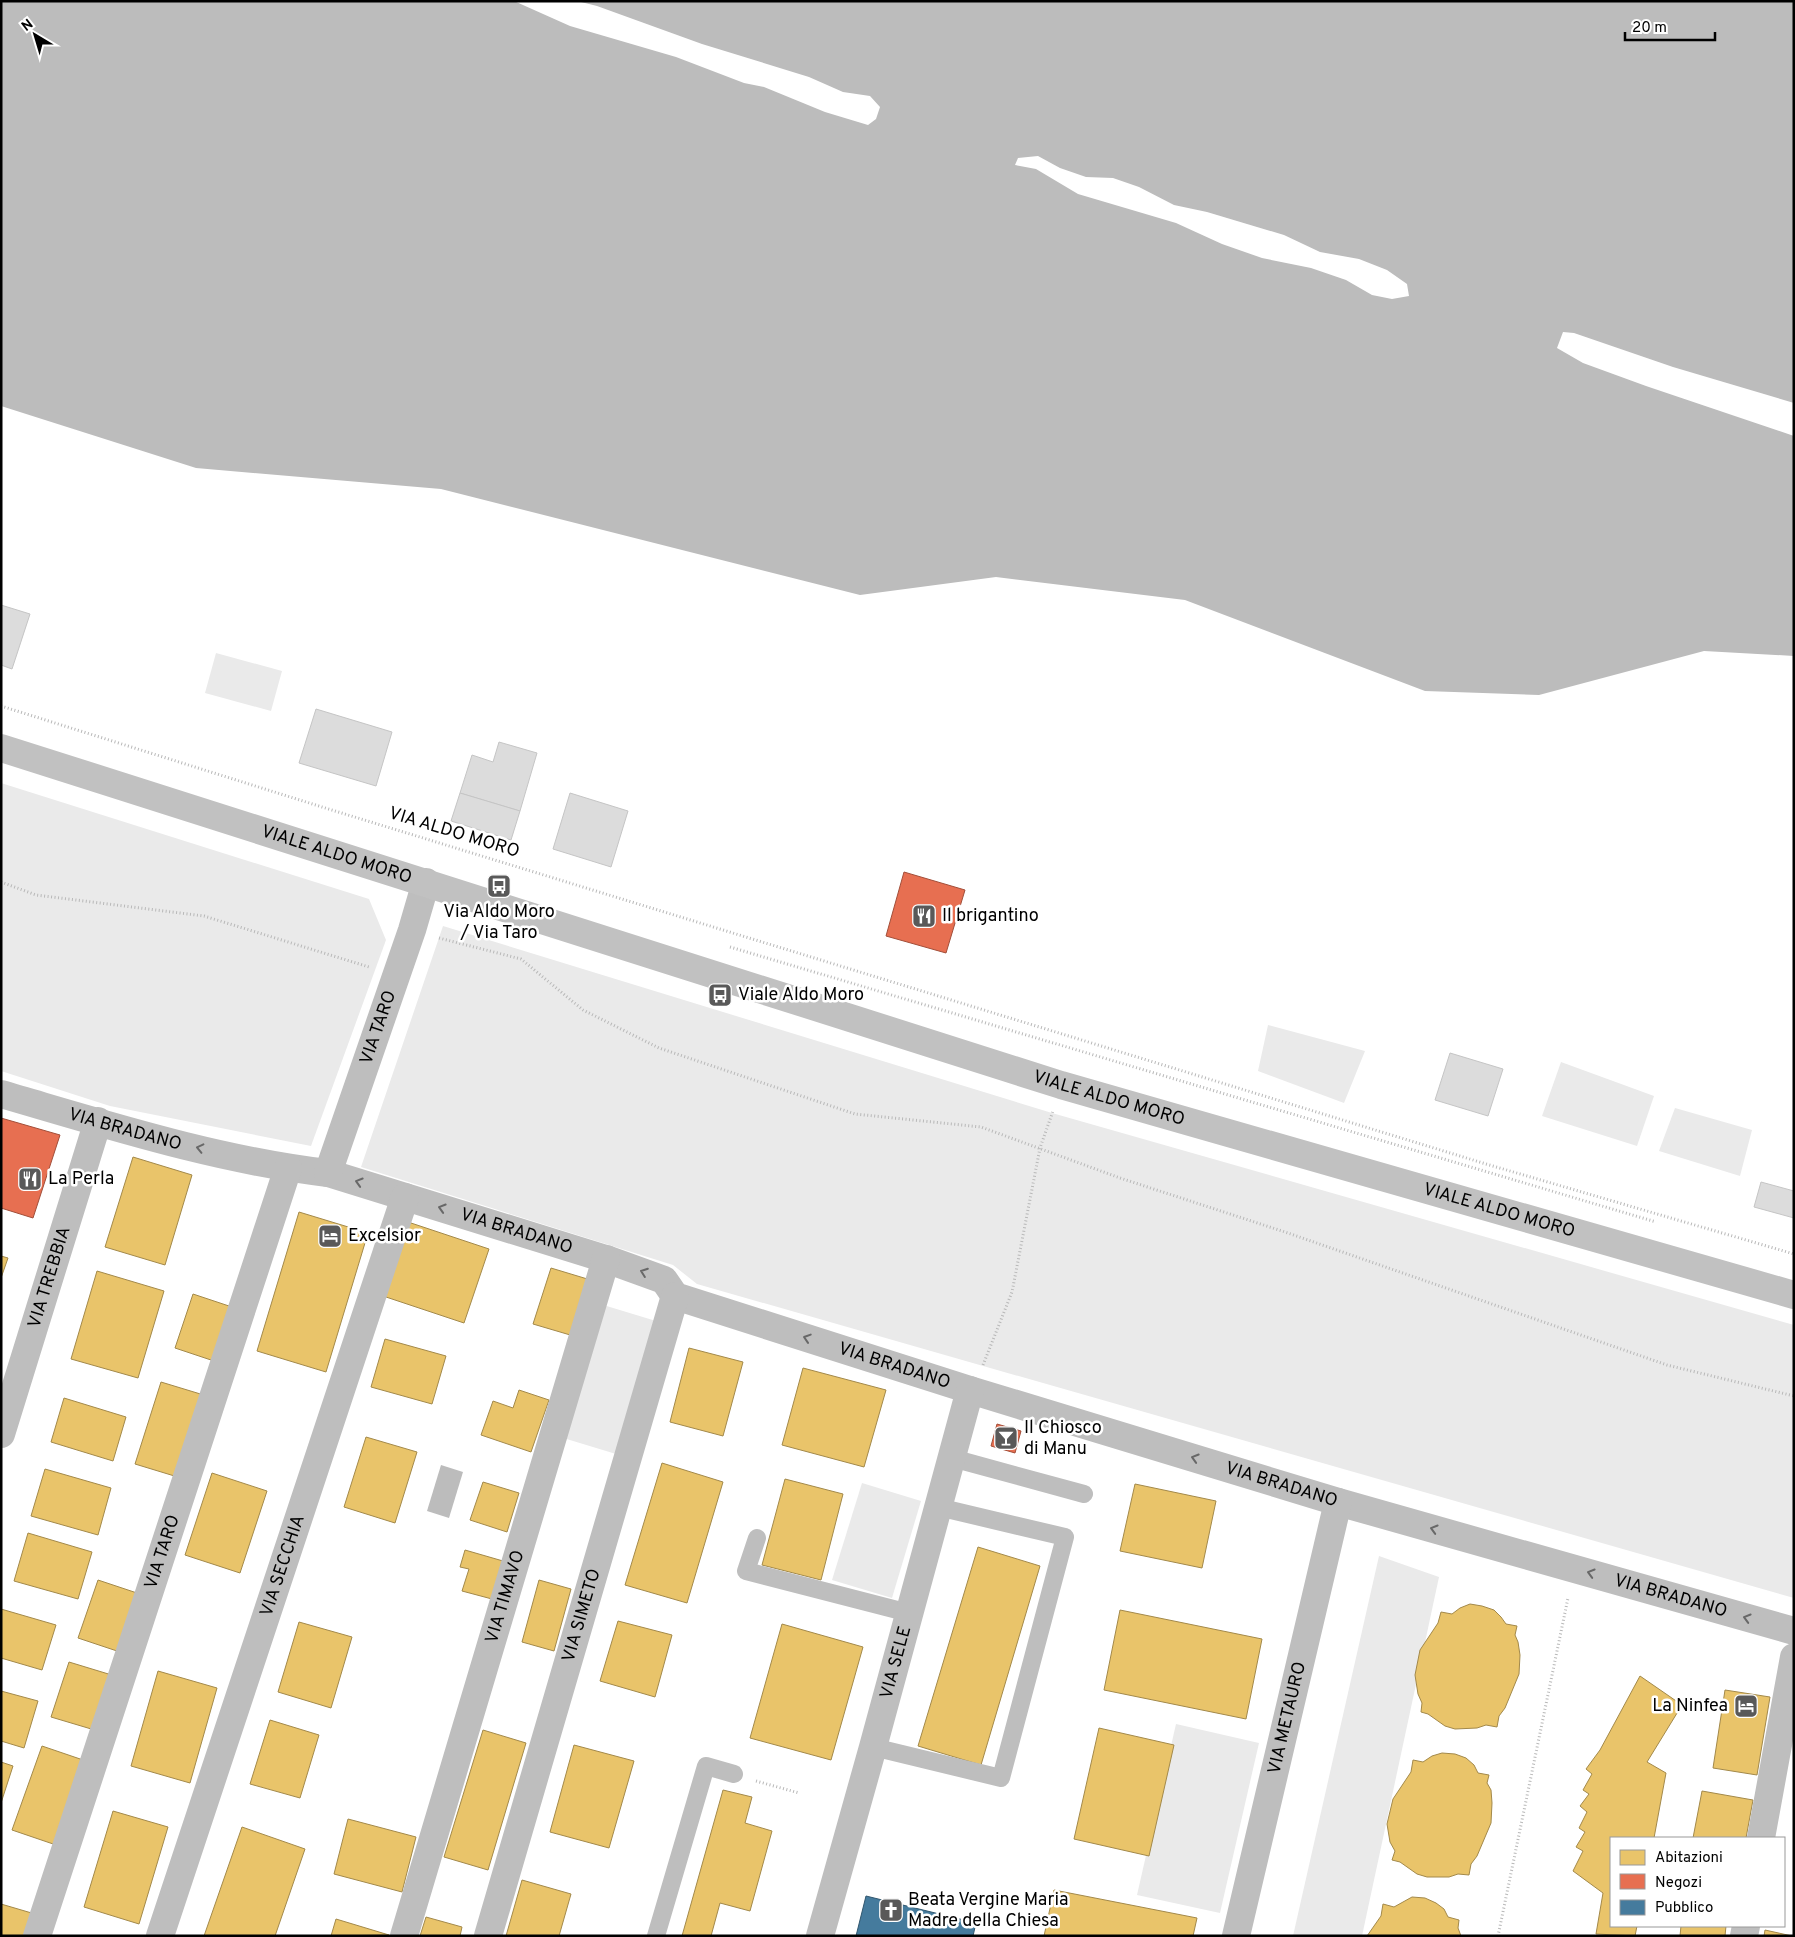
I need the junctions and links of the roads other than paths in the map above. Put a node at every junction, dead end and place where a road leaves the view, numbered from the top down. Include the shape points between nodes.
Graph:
1 (1, 748) edge
2 (426, 882) junction
3 (1, 1094) edge
4 (98, 1121) junction
5 (288, 1168) junction
6 (328, 1173) junction
7 (406, 1197) junction
8 (606, 1259) junction
9 (1794, 1295) edge
10 (675, 1296) junction
11 (970, 1390) junction
12 (1, 1434) edge
13 (952, 1458) junction
14 (1084, 1494) dead end
15 (1338, 1502) junction
16 (938, 1508) junction
17 (757, 1538) dead end
18 (910, 1613) junction
19 (1794, 1631) edge
20 (1794, 1657) edge
21 (873, 1747) junction
22 (734, 1774) road end
23 (1761, 1837) edge
24 (37, 1936) edge
25 (160, 1936) edge
26 (404, 1936) edge
27 (488, 1936) edge
28 (656, 1936) edge
29 (820, 1936) edge
30 (1236, 1936) edge

1 - 2 street, VIALE ALDO MORO
2 - 6 street, VIA TARO
2 - 9 street, VIALE ALDO MORO via 1061,1085
3 - 4 street, VIA BRADANO
5 -> 4 street, VIA BRADANO
4 - 12 street, VIA TREBBIA
5 - 6 street, VIA BRADANO
5 - 24 street, VIA TARO
7 -> 6 street, VIA BRADANO
8 -> 7 street, VIA BRADANO
7 - 25 street, VIA SECCHIA
10 -> 8 street, VIA BRADANO via 664,1280
8 - 26 street, VIA TIMAVO
11 -> 10 street, VIA BRADANO
10 - 27 street, VIA SIMETO
11 - 13 street, VIA SELE
15 -> 11 street, VIA BRADANO
13 - 14 lane
13 - 16 street, VIA SELE
19 -> 15 street, VIA BRADANO
15 - 30 street, VIA METAURO
16 - 18 street, VIA SELE
16 - 21 lane via 1065,1537 1001,1778
17 - 18 lane via 746,1571
18 - 21 street, VIA SELE
20 - 23 street
21 - 29 street, VIA SELE
22 - 28 lane via 706,1766

